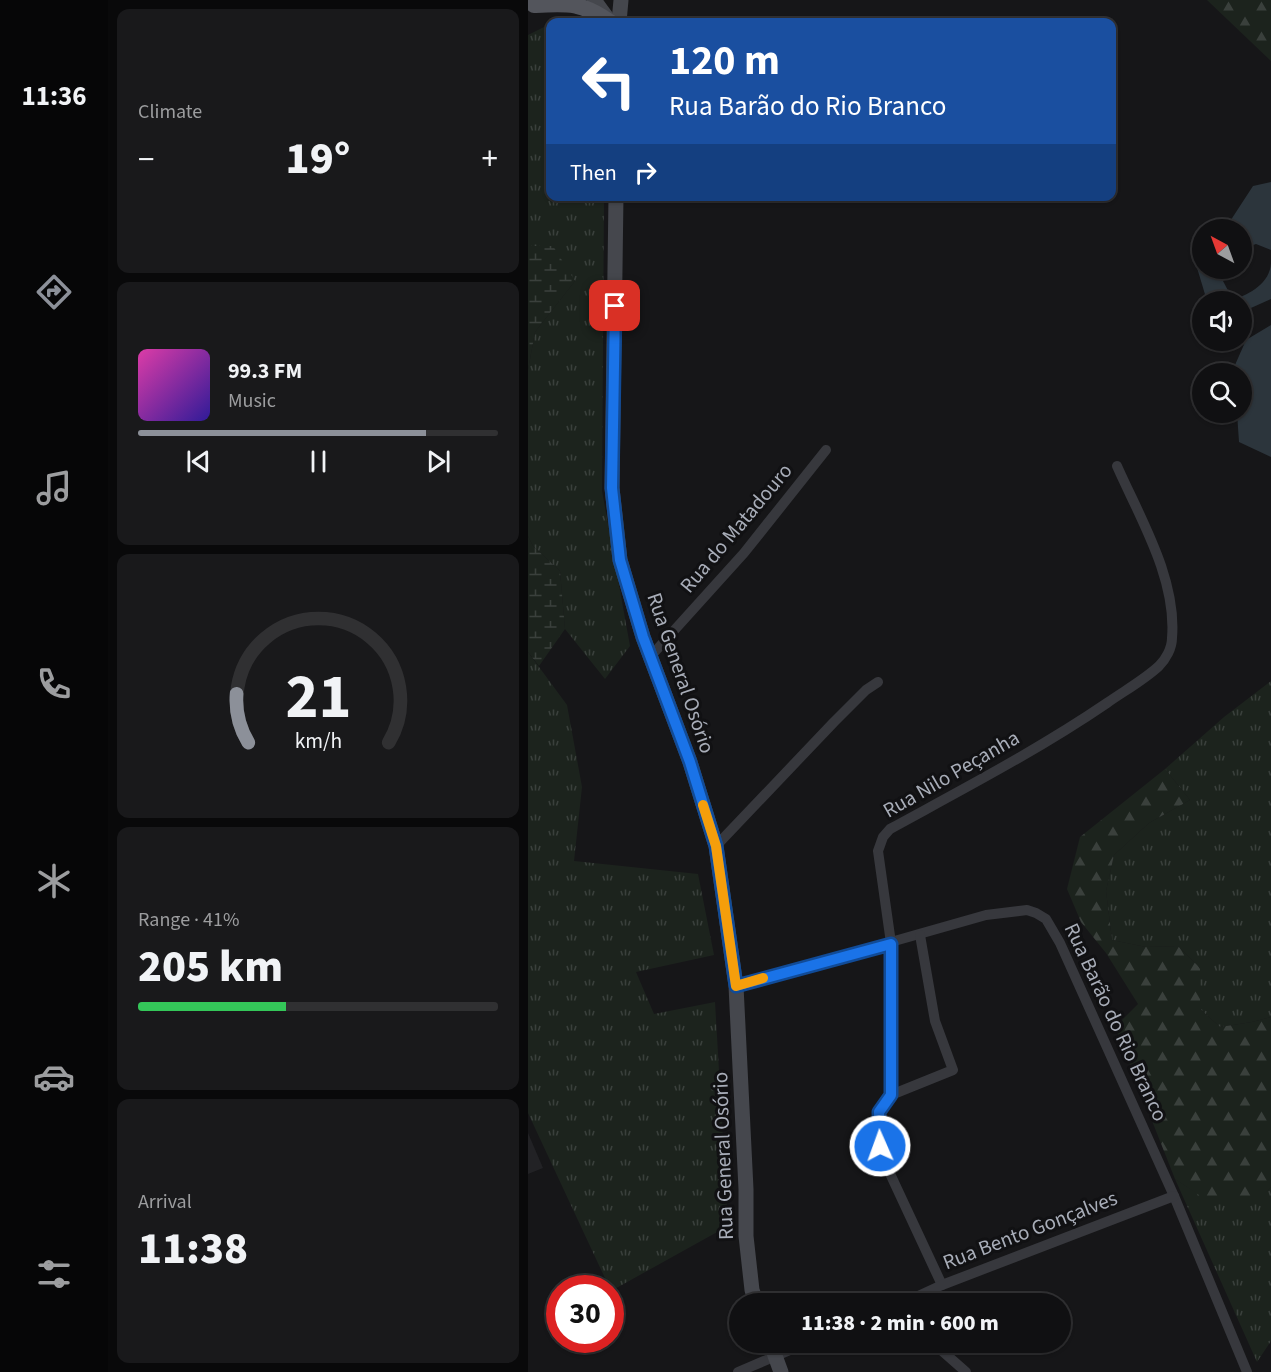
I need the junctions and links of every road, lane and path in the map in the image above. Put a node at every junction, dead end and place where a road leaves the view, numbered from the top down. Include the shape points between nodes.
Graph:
1 (594, 0) edge
2 (621, 0) edge
3 (534, 5) edge
4 (604, 18) edge
5 (608, 18) edge
6 (619, 18) edge
7 (616, 201) edge
8 (826, 450) dead end
9 (1117, 466) dead end
10 (651, 656) junction
11 (878, 682) dead end
12 (716, 846) junction
13 (920, 935) junction
14 (891, 944) junction
15 (736, 986) junction
16 (891, 1095) junction
17 (1174, 1196) junction
18 (942, 1285) junction
19 (753, 1293) edge
20 (925, 1293) edge
21 (767, 1353) edge
22 (773, 1353) edge
23 (944, 1353) edge
24 (738, 1372) edge
25 (781, 1372) edge
26 (966, 1372) edge
27 (1246, 1372) edge

1 - 5 street
2 - 6 street
3 - 4 main road via 567,3
7 - 10 street, Rua General Osório via 612,488 620,560
8 - 10 street, Rua do Matadouro via 744,553
9 - 14 street, Rua Nilo Peçanha via 1167,584 1172,639 1168,653 1159,666 1089,715 890,829 879,851
10 - 12 street, Rua General Osório
11 - 12 street via 834,722
12 - 15 street, Rua General Osório
13 - 14 street, Rua Barão do Rio Branco
13 - 16 street via 935,1021 953,1070
13 - 17 street, Rua Barão do Rio Branco via 1013,910 1027,910 1046,920
14 - 15 street, Rua Barão do Rio Branco
14 - 16 street, Rua Nilo Peçanha
15 - 19 street, Rua General Osório via 746,1236
16 - 18 street, Rua Nilo Peçanha via 879,1112 880,1146
17 - 18 street, Rua Bento Gonçalves
17 - 27 street, Rua Barão do Rio Branco
18 - 20 street, Rua Bento Gonçalves
21 - 24 street
22 - 25 street
23 - 26 street

